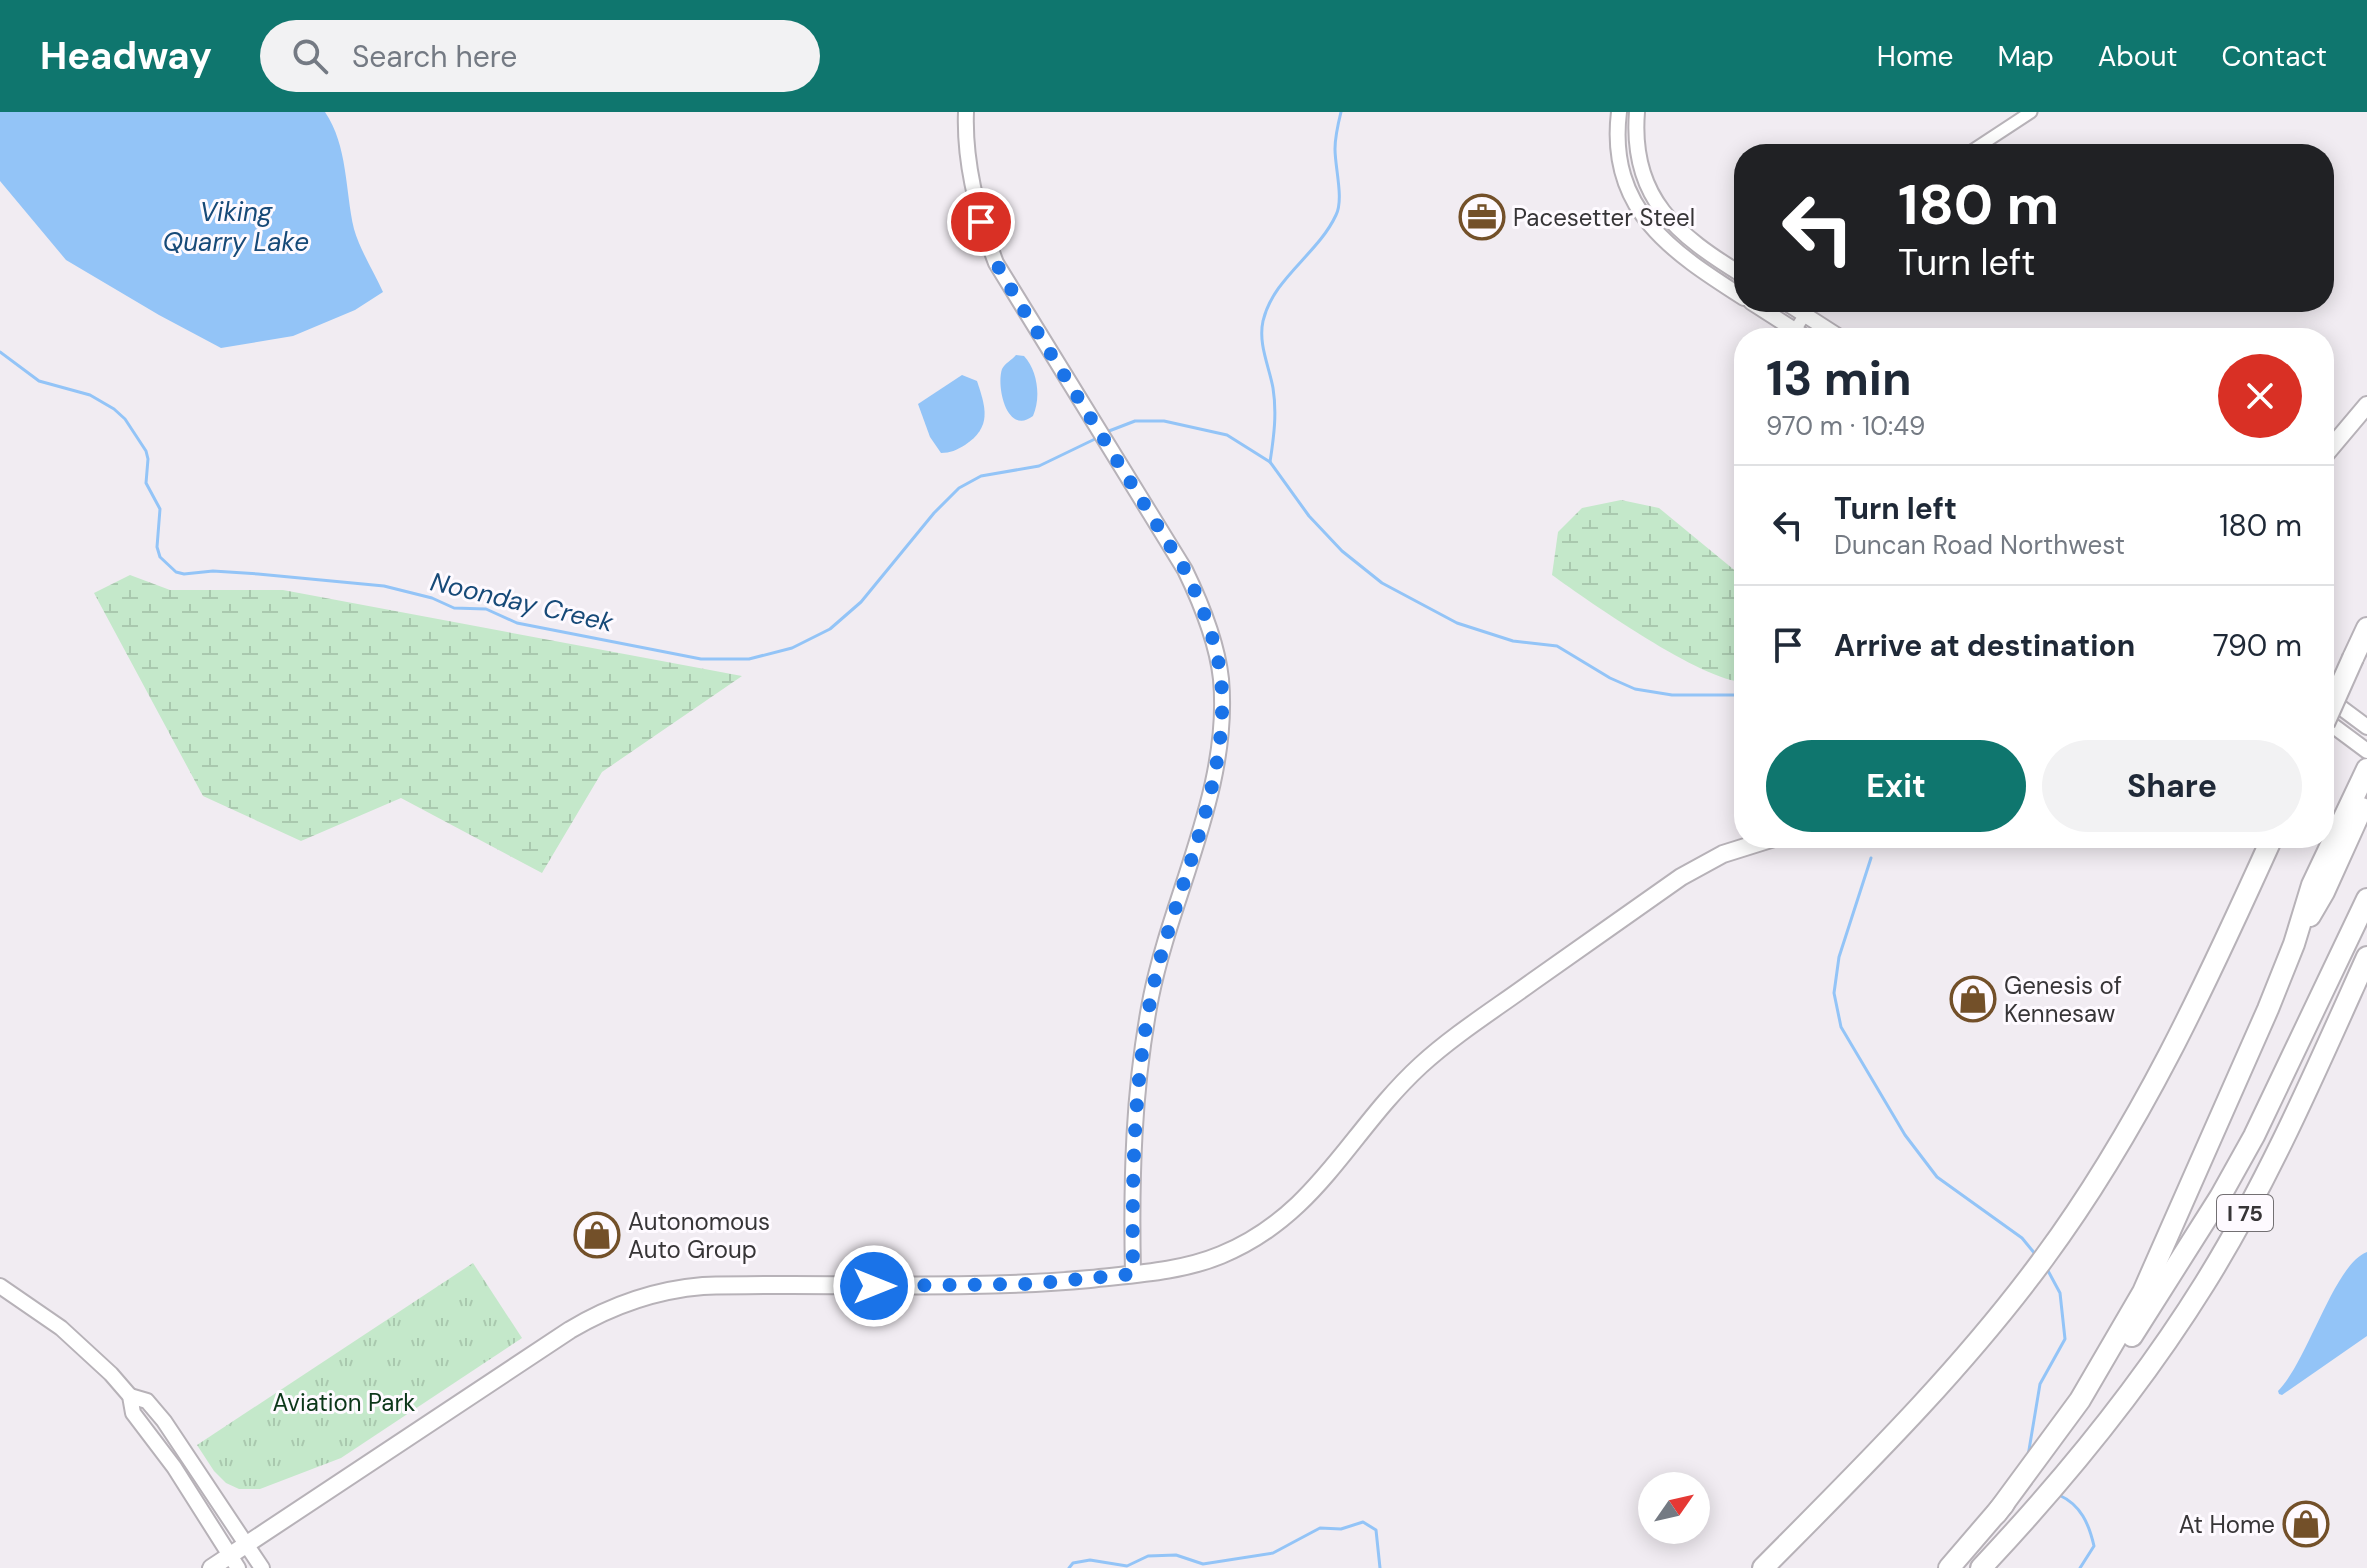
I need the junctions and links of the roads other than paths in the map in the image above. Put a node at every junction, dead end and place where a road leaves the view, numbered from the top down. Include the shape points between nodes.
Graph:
1 (966, 112) edge
2 (1619, 112) edge
3 (1637, 112) edge
4 (2031, 112) edge
5 (1982, 144) edge
6 (1734, 269) edge
7 (1734, 291) edge
8 (1767, 312) edge
9 (1813, 312) edge
10 (1792, 328) edge
11 (1830, 328) edge
12 (2367, 405) edge
13 (2334, 444) edge
14 (2367, 628) edge
15 (2334, 699) edge
16 (2334, 702) edge
17 (2367, 727) edge
18 (2334, 728) edge
19 (2367, 751) edge
20 (2367, 769) edge
21 (2367, 797) edge
22 (2334, 834) edge
23 (1742, 848) edge
24 (2267, 848) edge
25 (2328, 848) edge
26 (2367, 899) edge
27 (2294, 944) junction
28 (2367, 957) edge
29 (1133, 1274) junction
30 (0, 1286) edge
31 (130, 1396) junction
32 (2082, 1404) junction
33 (247, 1545) junction
34 (234, 1562) edge
35 (211, 1568) edge
36 (262, 1568) edge
37 (1763, 1568) edge
38 (1949, 1568) edge
39 (1981, 1568) edge

1 - 29 street via 970,170 996,263 1185,570 1201,602 1221,675 1222,704 1206,807 1162,953 1141,1055 1133,1135
2 - 7 street via 1623,169 1644,219 1679,255
3 - 6 street via 1637,147 1653,198 1684,236
4 - 5 street
8 - 10 street
9 - 11 street
12 - 13 main road
14 - 15 highway, bridge
16 - 17 street
18 - 19 street
20 - 22 highway
21 - 27 highway
23 - 29 main road via 1681,877 1440,1048 1392,1095 1308,1197 1272,1227 1219,1256
24 - 37 highway via 2173,1051 2073,1218 2012,1300 1904,1424
25 - 27 highway
26 - 32 highway via 2254,1136 2196,1235
27 - 32 highway via 2143,1292
28 - 39 highway, I 75 via 2285,1136 2206,1282 2087,1448
29 - 33 main road via 1016,1284 703,1286 645,1296 570,1330
30 - 31 street via 61,1328
31 - 33 street via 147,1401 164,1421
31 - 34 street via 133,1413
32 - 38 highway
33 - 34 main road
33 - 36 street
34 - 35 main road

